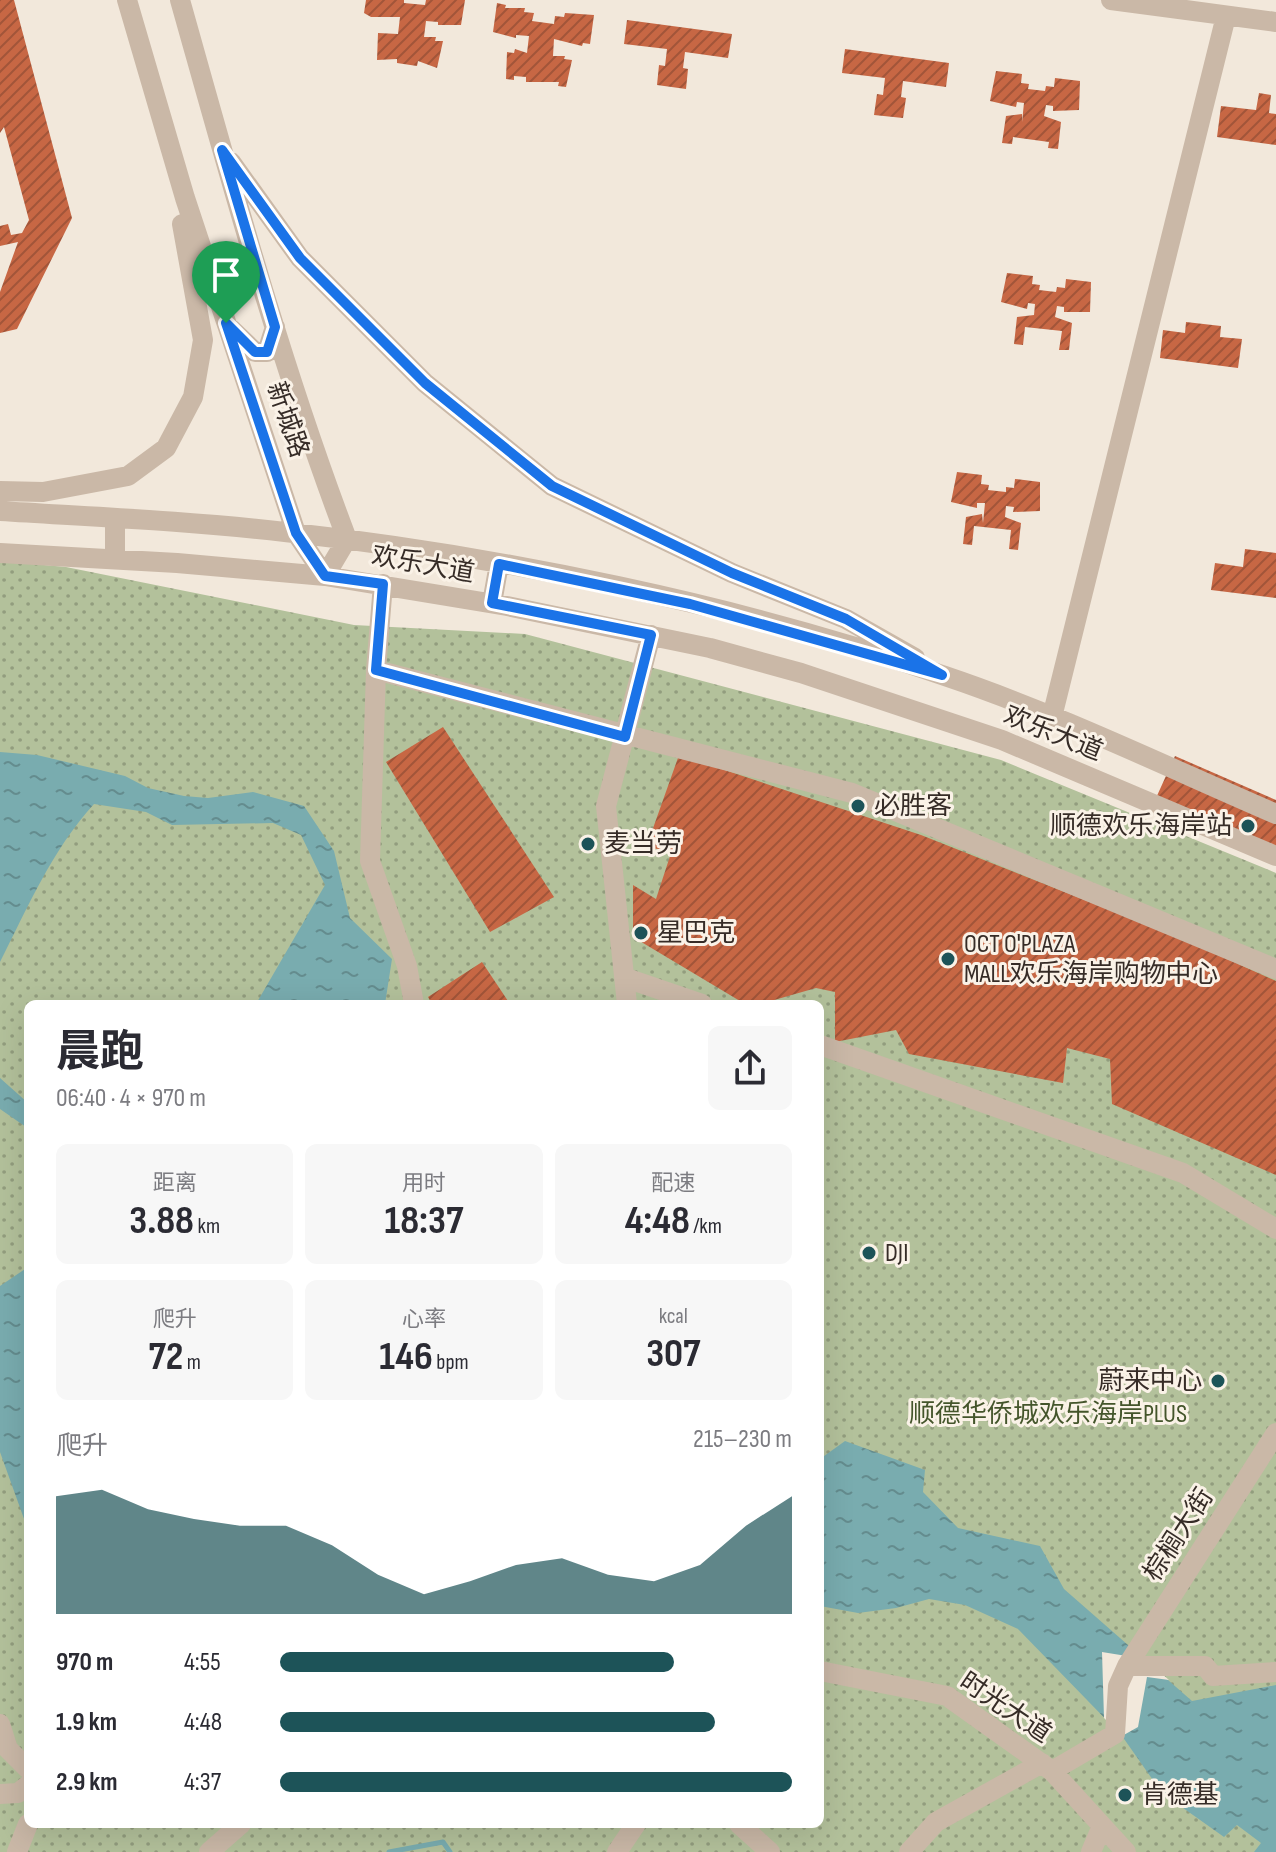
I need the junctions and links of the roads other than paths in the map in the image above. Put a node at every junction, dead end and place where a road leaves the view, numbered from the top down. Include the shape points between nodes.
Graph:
1 (127, 0) edge
2 (180, 0) edge
3 (1111, 0) edge
4 (1226, 16) junction
5 (1276, 22) edge
6 (167, 141) junction
7 (222, 150) junction
8 (226, 323) junction
9 (275, 327) junction
10 (0, 491) edge
11 (0, 511) edge
12 (115, 518) junction
13 (296, 533) junction
14 (347, 539) junction
15 (0, 553) edge
16 (115, 558) junction
17 (499, 564) junction
18 (325, 576) junction
19 (383, 584) junction
20 (492, 603) junction
21 (651, 635) junction
22 (376, 670) junction
23 (942, 675) junction
24 (1052, 717) junction
25 (625, 737) junction
26 (1276, 814) edge
27 (1276, 856) edge
28 (1276, 969) edge
29 (626, 978) junction
30 (413, 1000) edge
31 (627, 1000) edge
32 (690, 1000) edge
33 (824, 1046) edge
34 (1276, 1229) edge
35 (1276, 1433) edge
36 (1127, 1666) junction
37 (824, 1672) edge
38 (1276, 1672) edge
39 (0, 1724) edge
40 (24, 1765) edge
41 (1047, 1767) junction
42 (24, 1788) edge
43 (0, 1794) edge
44 (1102, 1826) junction
45 (26, 1828) edge
46 (236, 1828) edge
47 (633, 1828) edge
48 (743, 1828) edge
49 (17, 1852) edge
50 (209, 1852) edge
51 (617, 1852) edge
52 (770, 1852) edge
53 (909, 1852) edge
54 (1091, 1852) edge
55 (1126, 1852) edge

1 - 6 street, 新城路
2 - 7 street, 新城路
3 - 4 street
4 - 5 street
4 - 24 street
6 - 8 street, 新城路
6 - 10 street via 203,340 193,397 166,448 128,476 43,492
7 - 9 street, 新城路
7 - 23 street via 300,258 425,383 552,486 732,573 846,619
8 - 9 street via 255,352 267,352
8 - 13 street, 新城路
9 - 14 street, 新城路
11 - 12 street, 欢乐大道
12 - 13 street, 欢乐大道
12 - 16 street
13 - 14 street, 欢乐大道
13 - 18 street, 新城路
14 - 17 street, 欢乐大道
14 - 18 street
15 - 16 street, 欢乐大道
16 - 18 street, 欢乐大道
17 - 20 street
17 - 23 street, 欢乐大道 via 690,604
18 - 19 street, 欢乐大道
19 - 20 street, 欢乐大道
19 - 22 street
20 - 21 street, 欢乐大道
21 - 25 street
21 - 27 street, 欢乐大道 via 801,673 1002,740
22 - 25 street
22 - 30 street via 370,861 407,966
23 - 24 street, 欢乐大道
24 - 26 street, 欢乐大道
25 - 28 street via 852,793
25 - 29 street via 606,806
29 - 31 street
29 - 32 street
33 - 34 street via 1183,1173
35 - 36 street, 棕榈大街
36 - 38 street via 1205,1666 1213,1676
36 - 41 street, 棕榈大街 via 1118,1686 1115,1734
37 - 41 street, 时光大道 via 947,1696
39 - 40 street via 8,1749
41 - 44 street, 时光大道
41 - 53 street via 936,1822
42 - 43 street
44 - 54 street
44 - 55 street, 时光大道
45 - 49 street
46 - 50 street
47 - 51 street
48 - 52 street

